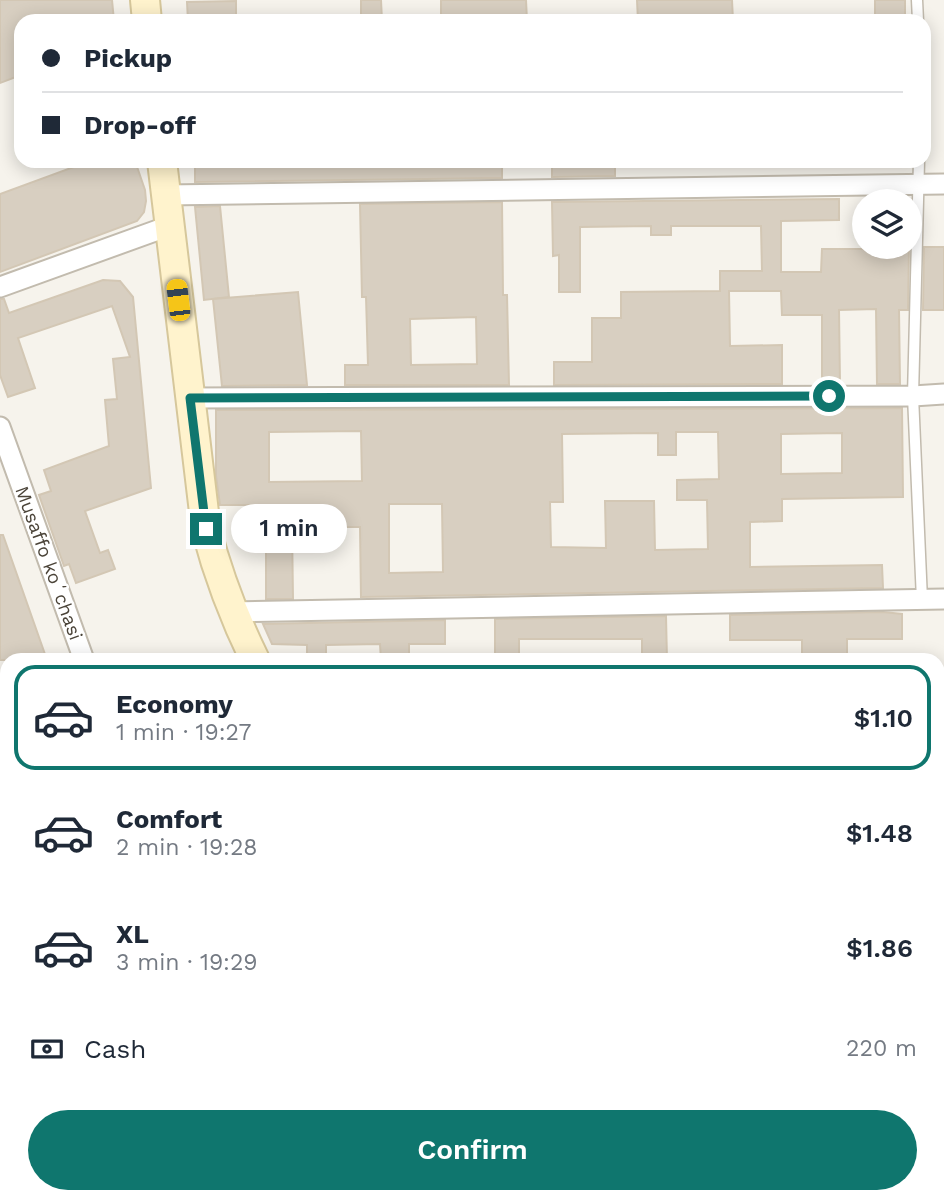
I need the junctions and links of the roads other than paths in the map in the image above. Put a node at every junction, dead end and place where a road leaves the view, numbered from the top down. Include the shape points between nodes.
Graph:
1 (163, 168) edge
2 (919, 168) edge
3 (919, 184) junction
4 (944, 184) edge
5 (165, 195) junction
6 (169, 226) junction
7 (0, 287) edge
8 (944, 394) edge
9 (913, 396) junction
10 (190, 398) junction
11 (0, 427) edge
12 (944, 599) edge
13 (922, 600) junction
14 (232, 612) junction
15 (81, 653) edge
16 (252, 653) edge

1 - 5 street
2 - 3 lane
3 - 4 street
3 - 5 street
3 - 9 lane
5 - 6 street
6 - 7 street
6 - 10 street
8 - 9 street
9 - 10 street
9 - 13 lane
10 - 14 street via 206,529
11 - 15 street, Musaffo koʻchasi
12 - 13 street
13 - 14 street
14 - 16 street

